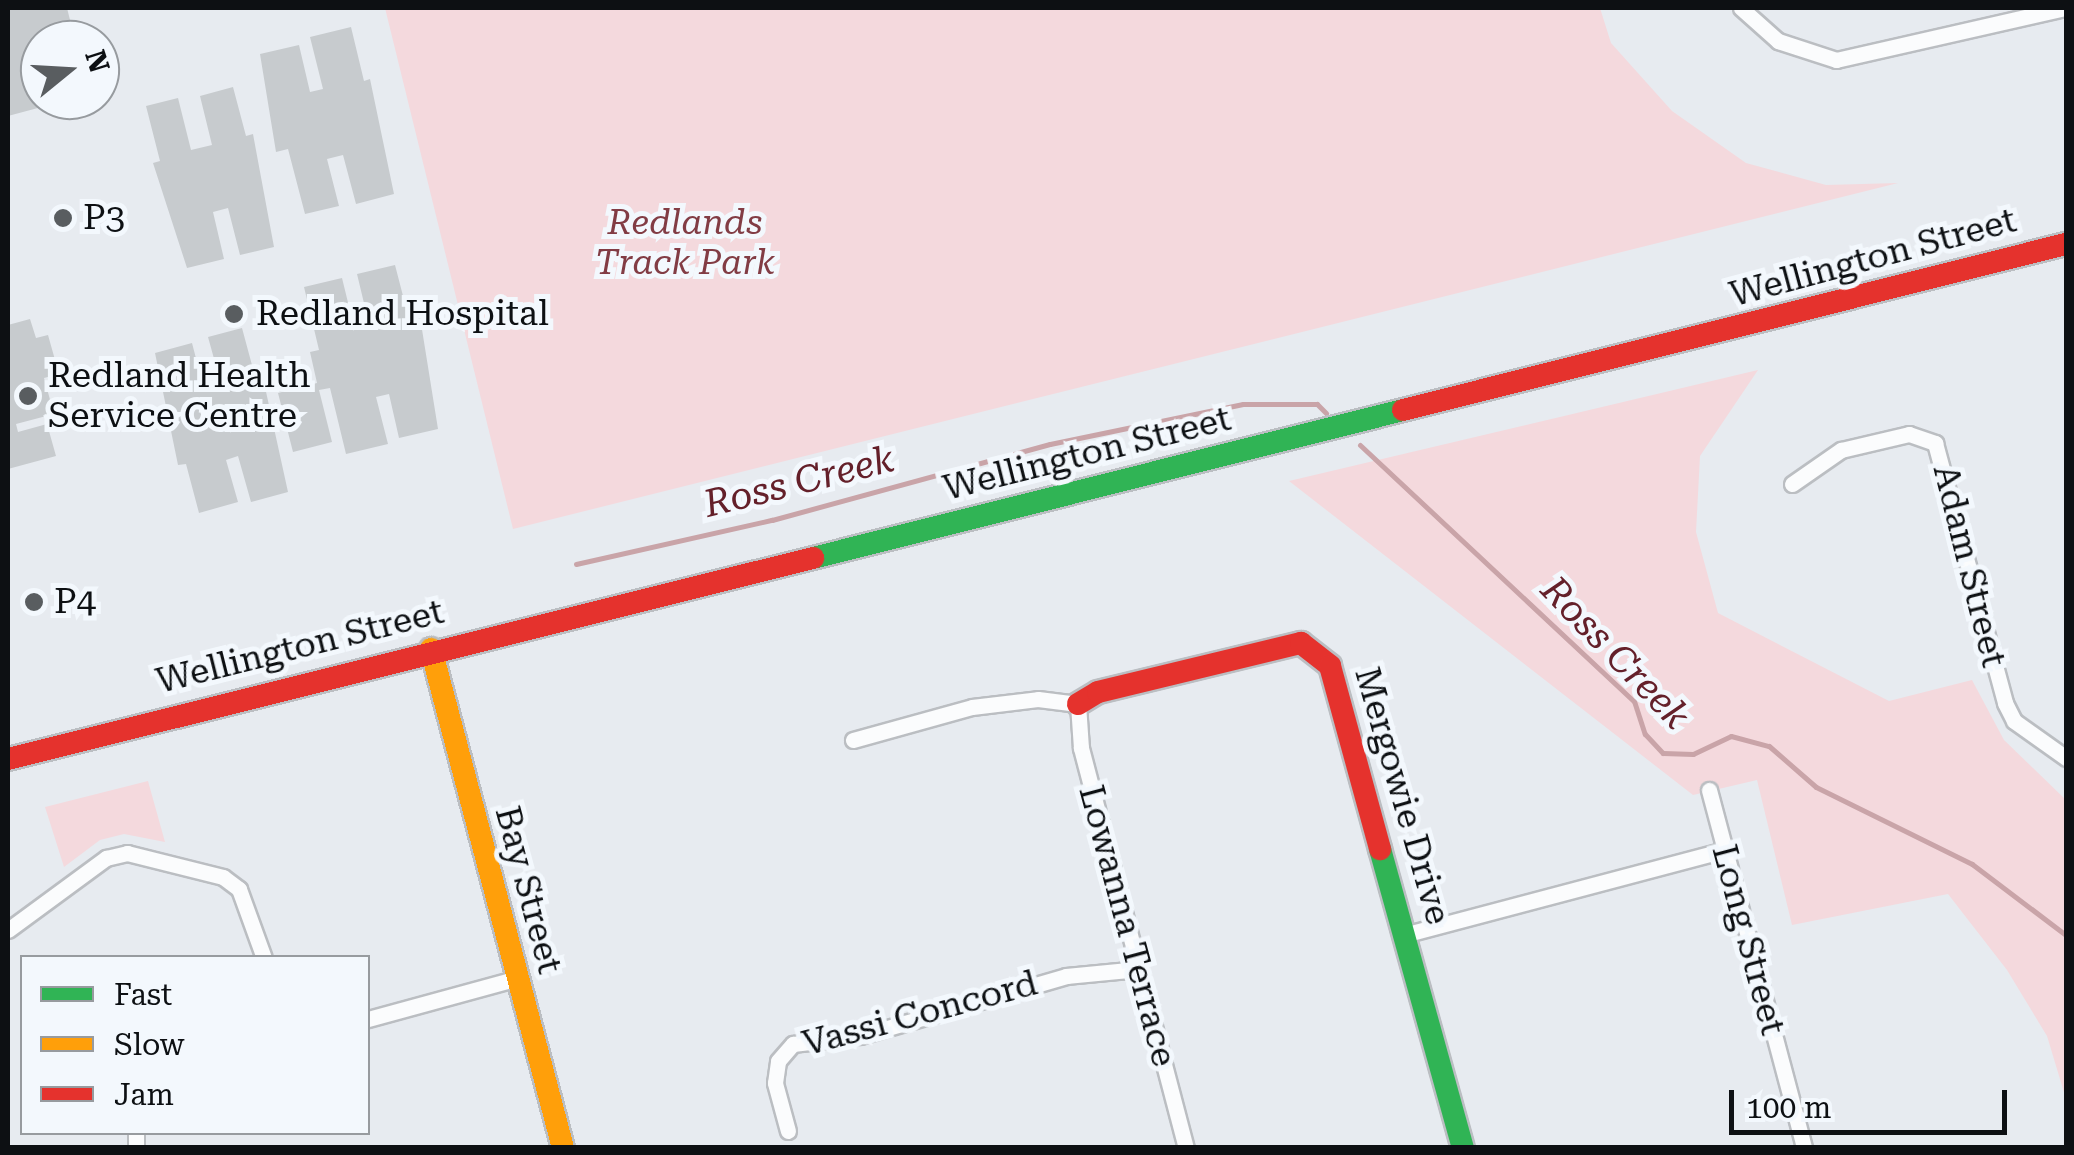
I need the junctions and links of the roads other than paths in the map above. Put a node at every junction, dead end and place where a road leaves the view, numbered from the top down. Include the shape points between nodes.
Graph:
1 (1741, 8) edge
2 (2064, 8) edge
3 (2029, 12) edge
4 (2066, 244) edge
5 (1792, 484) dead end
6 (430, 650) junction
7 (1078, 704) junction
8 (853, 740) dead end
9 (2066, 758) edge
10 (8, 759) edge
11 (1708, 790) dead end
12 (1724, 850) junction
13 (8, 930) edge
14 (1408, 934) junction
15 (263, 955) edge
16 (1139, 969) junction
17 (514, 979) junction
18 (370, 1018) edge
19 (788, 1131) dead end
20 (562, 1148) edge
21 (1186, 1148) edge
22 (1463, 1148) edge
23 (1804, 1148) edge

1 - 3 street via 1778,41 1836,60
2 - 3 street
4 - 6 main road, Wellington Street
5 - 9 street, Adam Street via 1841,450 1909,434 1935,443 2004,702 2014,721
6 - 10 main road, Wellington Street
6 - 17 main road, Bay Street
7 - 8 street via 1038,699 972,707
7 - 14 main road, Mergowie Drive via 1098,692 1301,643 1330,666
7 - 16 street, Lowanna Terrace via 1080,748
11 - 12 street, Long Street
12 - 14 street
12 - 23 street, Long Street
13 - 15 street via 106,858 127,853 222,877 239,889
14 - 22 main road, Mergowie Drive
16 - 19 street, Vassi Concord via 1066,976 860,1036 793,1044 778,1061 775,1082
16 - 21 street, Lowanna Terrace
17 - 18 street
17 - 20 main road, Bay Street

